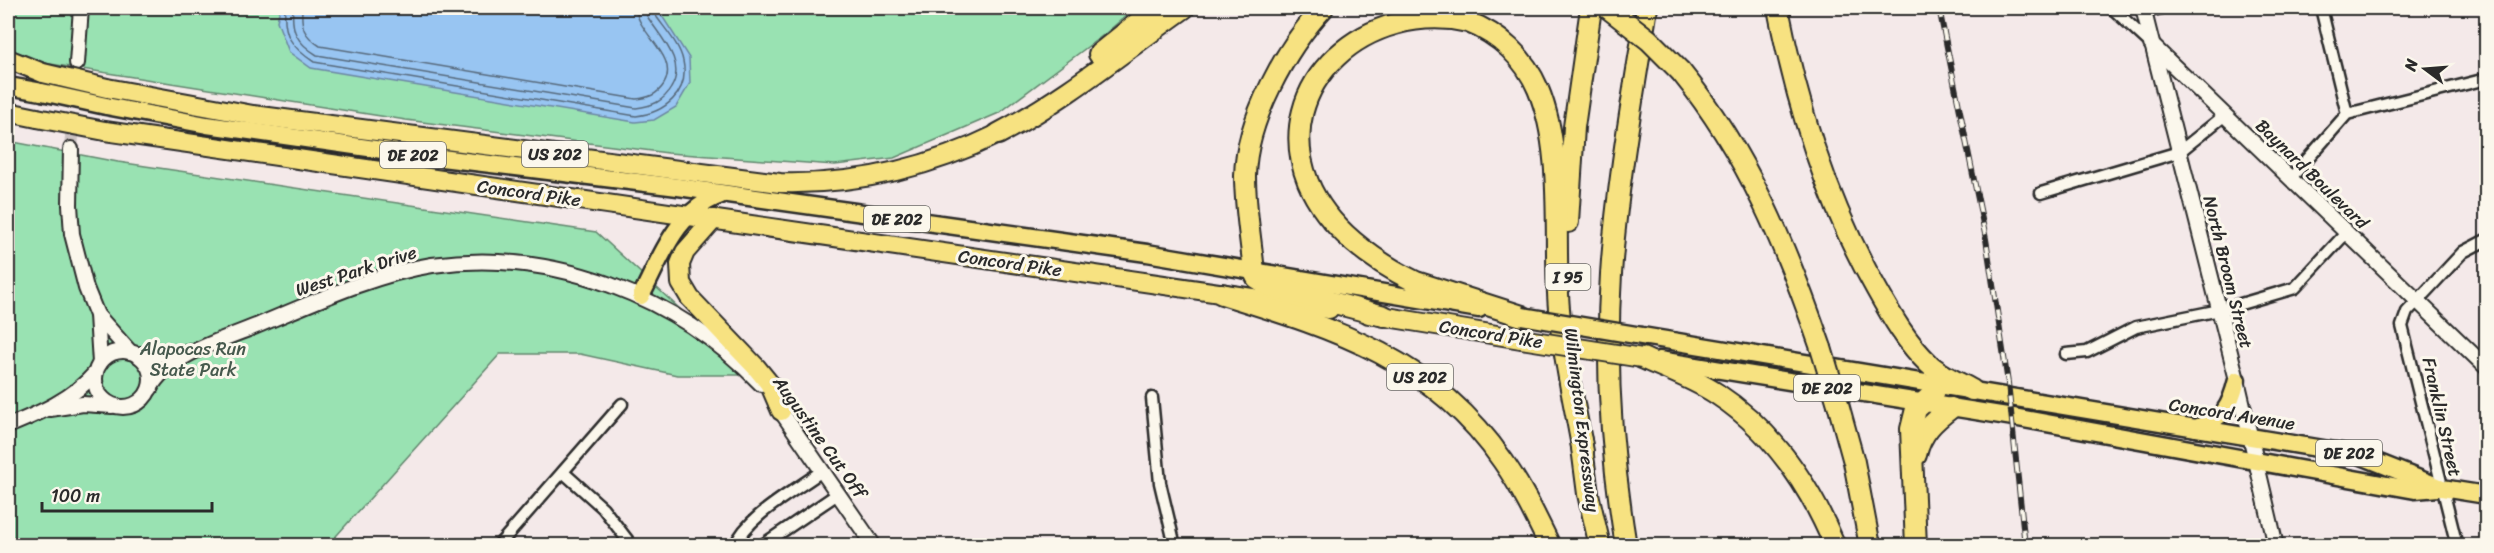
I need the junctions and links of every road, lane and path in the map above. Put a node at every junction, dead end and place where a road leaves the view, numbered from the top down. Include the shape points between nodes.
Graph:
1 (81, 8) edge
2 (1156, 8) edge
3 (1184, 8) edge
4 (1323, 8) edge
5 (1591, 8) edge
6 (1608, 8) edge
7 (1647, 8) edge
8 (1778, 8) edge
9 (2112, 8) edge
10 (2162, 8) edge
11 (2321, 8) edge
12 (2143, 10) edge
13 (2151, 44) junction
14 (8, 59) edge
15 (77, 63) tunnel mouth
16 (8, 69) edge
17 (43, 73) junction
18 (2487, 79) edge
19 (8, 86) edge
20 (106, 97) junction
21 (8, 112) edge
22 (2347, 114) junction
23 (2225, 115) junction
24 (998, 134) junction
25 (71, 149) tunnel mouth
26 (2179, 152) junction
27 (2291, 178) junction
28 (2041, 193) dead end
29 (722, 195) junction
30 (688, 215) junction
31 (714, 219) junction
32 (2347, 232) junction
33 (2487, 240) edge
34 (1254, 272) junction
35 (1222, 294) junction
36 (641, 296) junction
37 (2418, 301) junction
38 (2220, 310) junction
39 (97, 315) junction
40 (1384, 316) junction
41 (1522, 316) junction
42 (194, 352) junction
43 (133, 353) junction
44 (2066, 354) dead end
45 (1642, 358) junction
46 (98, 367) junction
47 (2487, 367) edge
48 (2237, 380) junction
49 (1609, 387) junction
50 (150, 389) junction
51 (1972, 390) junction
52 (2010, 397) joint
53 (1152, 398) dead end
54 (1927, 399) junction
55 (622, 404) dead end
56 (117, 407) junction
57 (1951, 408) junction
58 (48, 410) junction
59 (781, 411) junction
60 (2013, 417) joint
61 (8, 426) edge
62 (2196, 428) junction
63 (2252, 438) junction
64 (1583, 452) junction
65 (2255, 462) junction
66 (823, 470) junction
67 (563, 472) junction
68 (1914, 488) junction
69 (2442, 488) junction
70 (839, 493) junction
71 (2487, 495) edge
72 (498, 546) edge
73 (632, 546) edge
74 (735, 546) edge
75 (761, 546) edge
76 (874, 546) edge
77 (1174, 546) edge
78 (1550, 546) edge
79 (1600, 546) edge
80 (1626, 546) edge
81 (1636, 546) edge
82 (1835, 546) edge
83 (1870, 546) edge
84 (1916, 546) edge
85 (2276, 546) edge
86 (2457, 546) edge

1 - 15 street
2 - 24 highway
3 - 24 highway, US 202 via 1060,98
4 - 34 highway via 1277,72 1251,139 1245,175
5 - 64 highway, Wilmington Expressway / I 95 via 1570,168 1568,267 1572,371
6 - 83 highway, bridge via 1681,72 1717,120 1759,192 1821,348 1854,462
7 - 49 highway, Wilmington Expressway / I 95 via 1615,225
8 - 51 highway via 1807,129 1858,258 1903,336 1931,366
9 - 13 street, Baynard Boulevard
10 - 12 street
11 - 22 street
12 - 13 street, North Broom Street
13 - 23 street, Baynard Boulevard
13 - 26 street, North Broom Street
14 - 17 highway
16 - 17 highway
17 - 20 highway, US 202, bridge
18 - 22 street
19 - 20 main road, Concord Pike / DE 202, bridge
20 - 24 highway, US 202 via 780,183 882,176 950,156
20 - 29 main road, Concord Pike / DE 202 via 218,127
21 - 30 highway, Concord Pike / US 202, bridge via 105,131
22 - 27 street
23 - 26 street
23 - 27 street, Baynard Boulevard
25 - 39 street via 72,234
26 - 28 street
26 - 38 street, North Broom Street
27 - 32 street, Baynard Boulevard
29 - 30 main road via 698,205
29 - 34 main road, Concord Pike / DE 202 via 1071,242
30 - 31 highway, Concord Pike / US 202
30 - 36 main road
31 - 35 highway, Concord Pike / US 202
31 - 59 highway via 685,252 680,264 681,283 690,298 763,375
32 - 37 street, Baynard Boulevard
32 - 38 street via 2295,288
33 - 37 street, Franklin Street via 2463,252
34 - 40 highway via 1270,286
34 - 41 main road, Concord Pike / DE 202
35 - 40 highway, Concord Pike / DE 202
35 - 78 highway, US 202 via 1340,333 1390,357 1424,381 1489,442 1516,482
36 - 42 street, West Park Drive via 555,269 491,263 431,266 337,293
36 - 59 street, Augustine Cut Off via 700,333 735,361 766,389
37 - 47 street, Baynard Boulevard
37 - 69 street, Franklin Street via 2407,312 2402,326
38 - 44 street via 2136,327 2087,352
38 - 48 street, North Broom Street
39 - 43 street
39 - 46 street
40 - 45 highway, Concord Pike / DE 202, bridge
41 - 51 main road, Concord Pike / DE 202, bridge
41 - 64 highway via 1399,274 1342,231 1316,198 1301,157 1305,104 1329,58 1364,29 1415,14 1463,20 1505,43 1537,86 1549,127 1559,310
42 - 43 street, West Park Drive via 153,356
42 - 50 street, West Park Drive via 161,373
43 - 46 street via 116,352
43 - 50 street via 150,369
45 - 54 main road, Concord Pike / DE 202
45 - 82 highway via 1717,394 1755,425 1790,463 1818,507
46 - 56 street via 95,385 99,394
46 - 58 street via 83,385
48 - 62 main road via 2225,412
48 - 63 street, North Broom Street
49 - 80 highway, Wilmington Expressway / I 95 via 1615,480
49 - 81 highway
50 - 56 street via 138,403
51 - 52 main road, Concord Pike / DE 202
52 - 62 main road, Concord Avenue / DE 202
53 - 77 street via 1160,483
54 - 57 main road, Concord Pike / DE 202
54 - 63 main road via 2227,446 2244,445
54 - 68 highway via 1916,410 1911,429
55 - 67 street
56 - 58 street via 83,404
57 - 60 main road, Concord Pike / DE 202
57 - 68 highway via 1924,433 1917,453
58 - 61 street
59 - 66 street, Augustine Cut Off
60 - 65 main road, Concord Avenue / DE 202
62 - 63 main road, Concord Avenue / DE 202
63 - 65 street, North Broom Street
63 - 69 main road, Concord Avenue / DE 202 via 2359,455
64 - 79 highway, Wilmington Expressway / I 95
65 - 69 main road, Concord Avenue / DE 202 via 2415,490
65 - 85 street, North Broom Street
66 - 70 street, Augustine Cut Off
66 - 74 street via 754,520
67 - 72 street
67 - 73 street via 603,508
68 - 84 highway
69 - 71 main road, Concord Avenue / DE 202
69 - 86 street, Franklin Street
70 - 75 street
70 - 76 street, Augustine Cut Off

